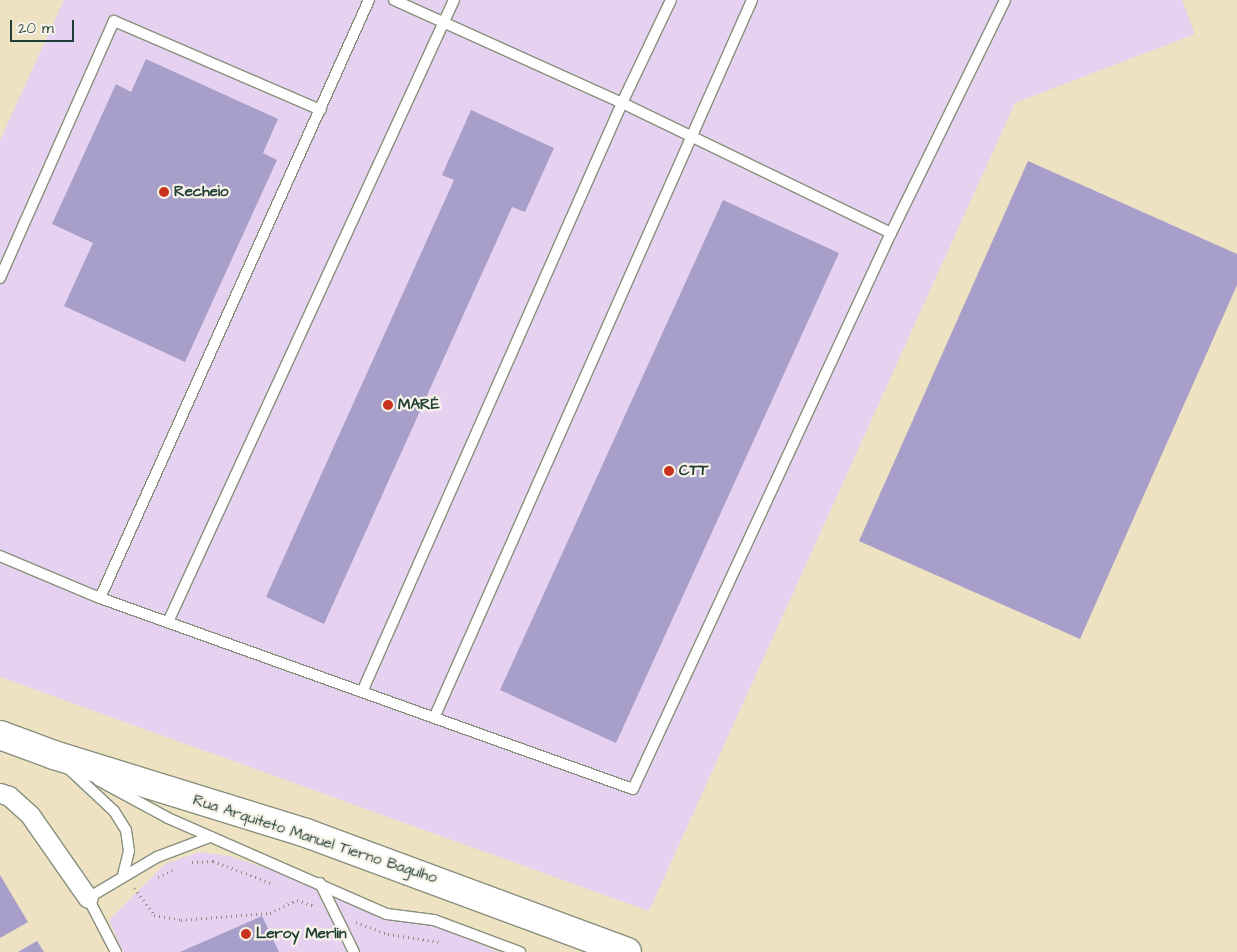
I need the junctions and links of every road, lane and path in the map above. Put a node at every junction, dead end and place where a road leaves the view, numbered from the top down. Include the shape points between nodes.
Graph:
1 (369, 0) edge
2 (394, 0) edge
3 (454, 0) edge
4 (671, 0) edge
5 (752, 0) edge
6 (1005, 0) edge
7 (443, 22) junction
8 (622, 103) junction
9 (321, 110) junction
10 (690, 136) junction
11 (891, 234) junction
12 (0, 278) edge
13 (0, 556) edge
14 (100, 598) junction
15 (168, 622) junction
16 (362, 692) junction
17 (434, 718) junction
18 (0, 735) edge
19 (54, 755) junction
20 (0, 793) edge
21 (210, 837) junction
22 (123, 875) junction
23 (320, 883) junction
24 (88, 898) junction
25 (315, 907) dead end
26 (116, 952) edge
27 (354, 952) edge
28 (520, 952) edge
29 (627, 952) edge

1 - 9 lane
2 - 7 lane
3 - 7 lane
4 - 8 lane
5 - 10 lane
6 - 11 lane
7 - 8 lane
7 - 15 lane
8 - 10 lane
8 - 16 lane
9 - 12 lane via 114,21
9 - 14 lane
10 - 11 lane
10 - 17 lane
11 - 17 lane via 633,789
13 - 14 lane
14 - 15 lane
15 - 16 lane
16 - 17 lane
18 - 19 main road, Rua Arquiteto Manuel Tierno Bagulho
19 - 21 lane via 127,797
19 - 22 lane via 114,811 126,830 129,851
19 - 29 main road, Rua Arquiteto Manuel Tierno Bagulho via 306,833
20 - 24 street via 30,815
21 - 22 lane via 157,857
21 - 23 lane
22 - 24 lane
22 - 25 path via 154,915 181,920 270,913 297,900
23 - 27 lane
23 - 28 lane via 387,914 434,920
24 - 26 lane

